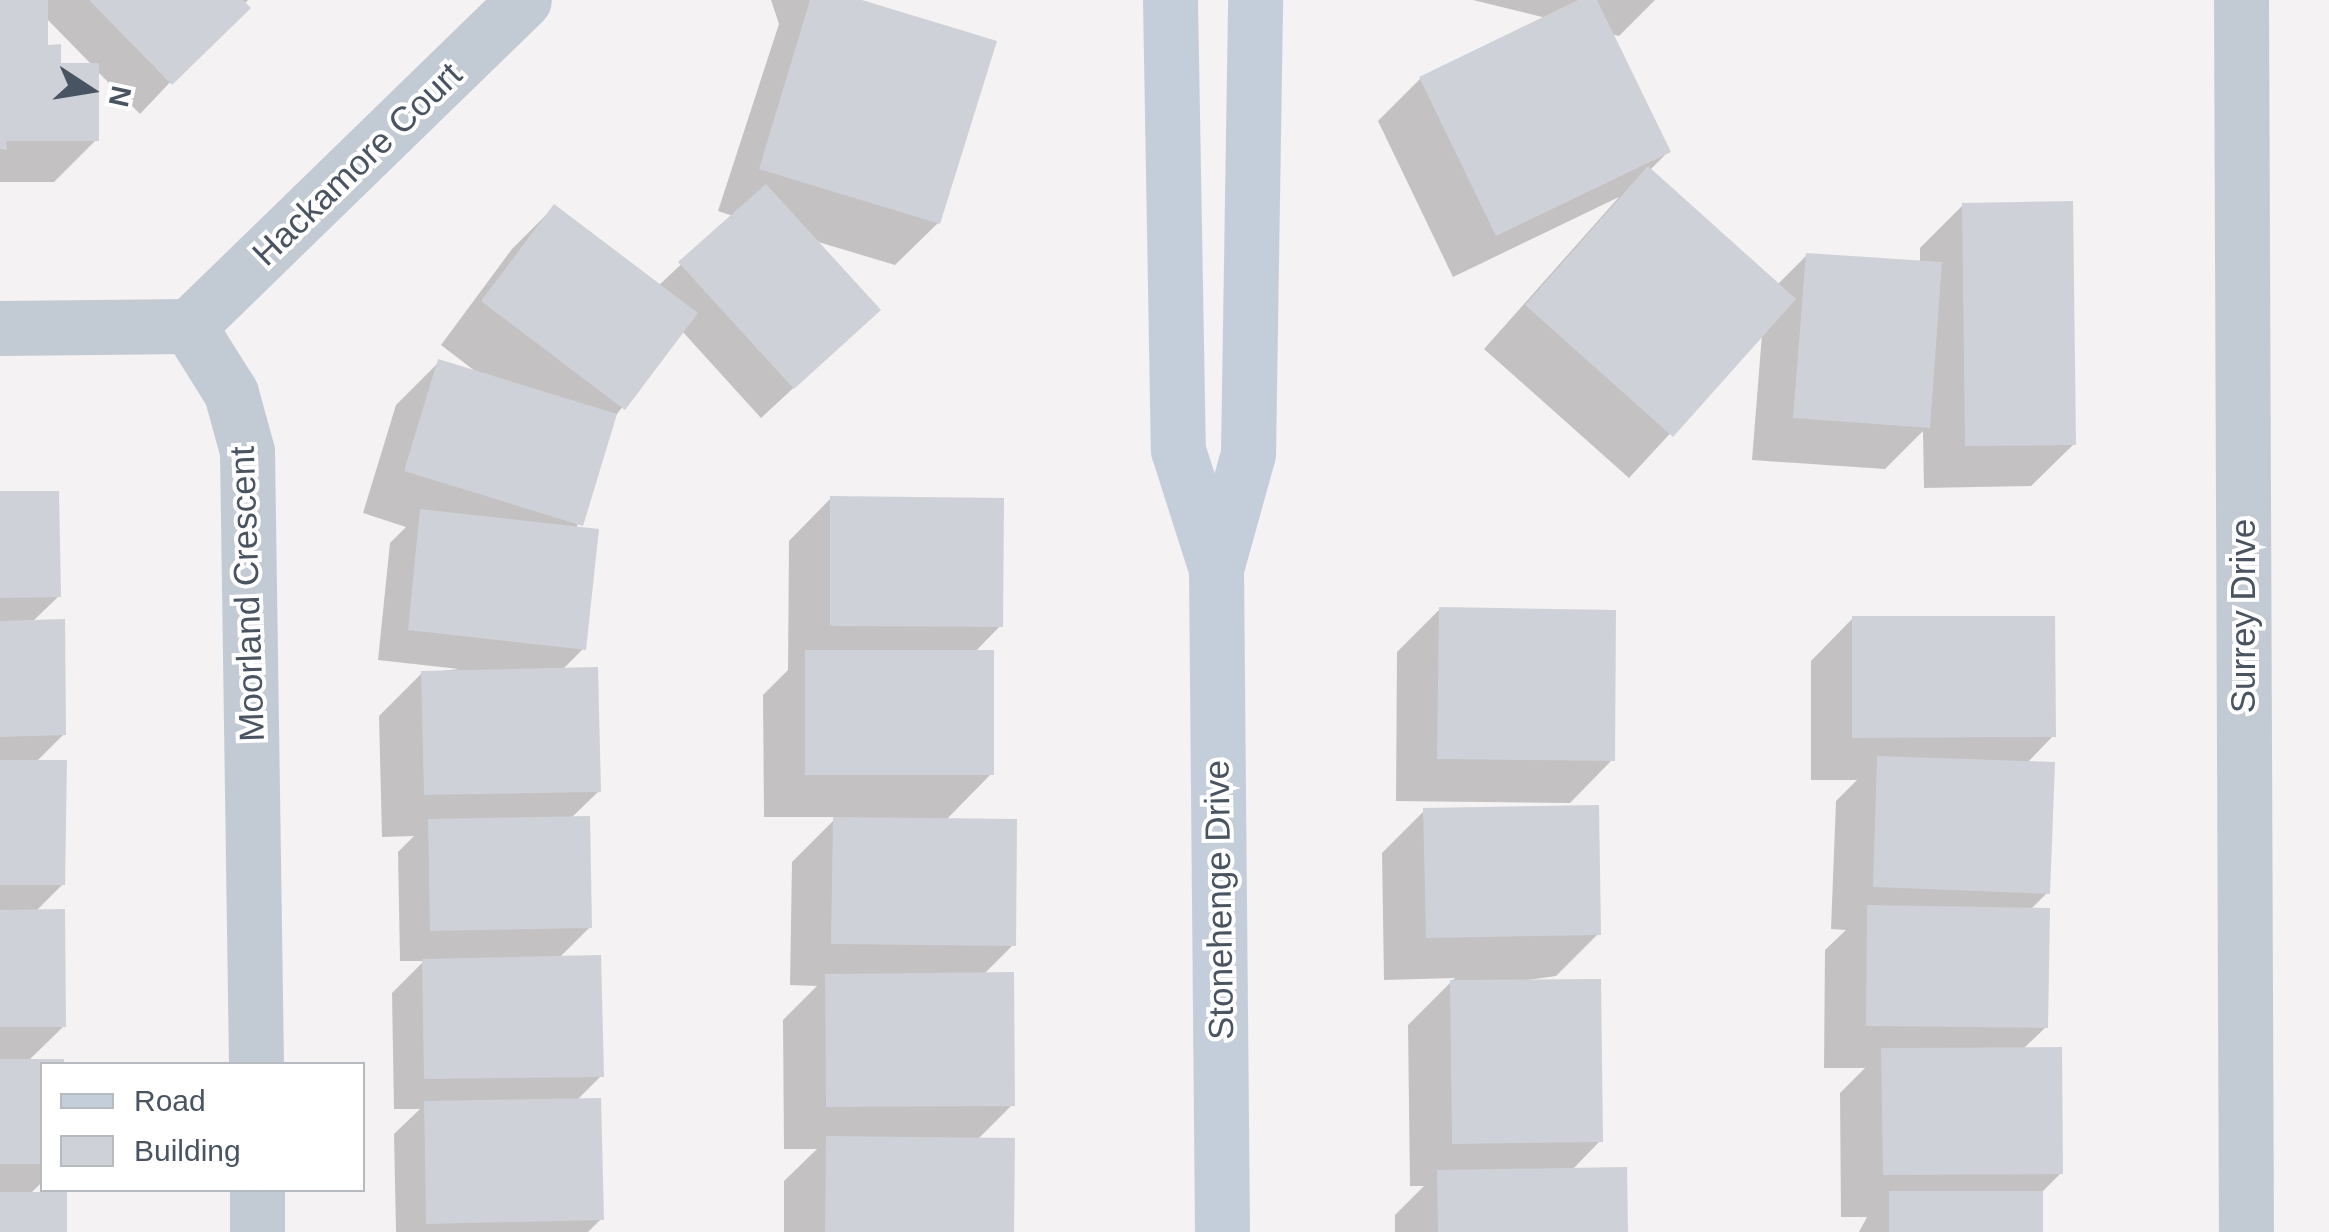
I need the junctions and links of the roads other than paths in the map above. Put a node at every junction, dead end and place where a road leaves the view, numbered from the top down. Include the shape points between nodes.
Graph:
1 (524, 0) edge
2 (1170, 0) edge
3 (1255, 0) edge
4 (2241, 0) edge
5 (189, 326) junction
6 (0, 328) edge
7 (1216, 569) junction
8 (256, 1062) edge
9 (257, 1192) edge
10 (257, 1232) edge
11 (1222, 1232) edge
12 (2246, 1232) edge

1 - 5 street, Hackamore Court
2 - 7 street, Stonehenge Drive via 1178,450
3 - 7 street, Stonehenge Drive via 1248,454
4 - 12 street, Surrey Drive
5 - 6 street
5 - 8 street, Moorland Crescent via 230,392 247,450
7 - 11 street, Stonehenge Drive
9 - 10 street

